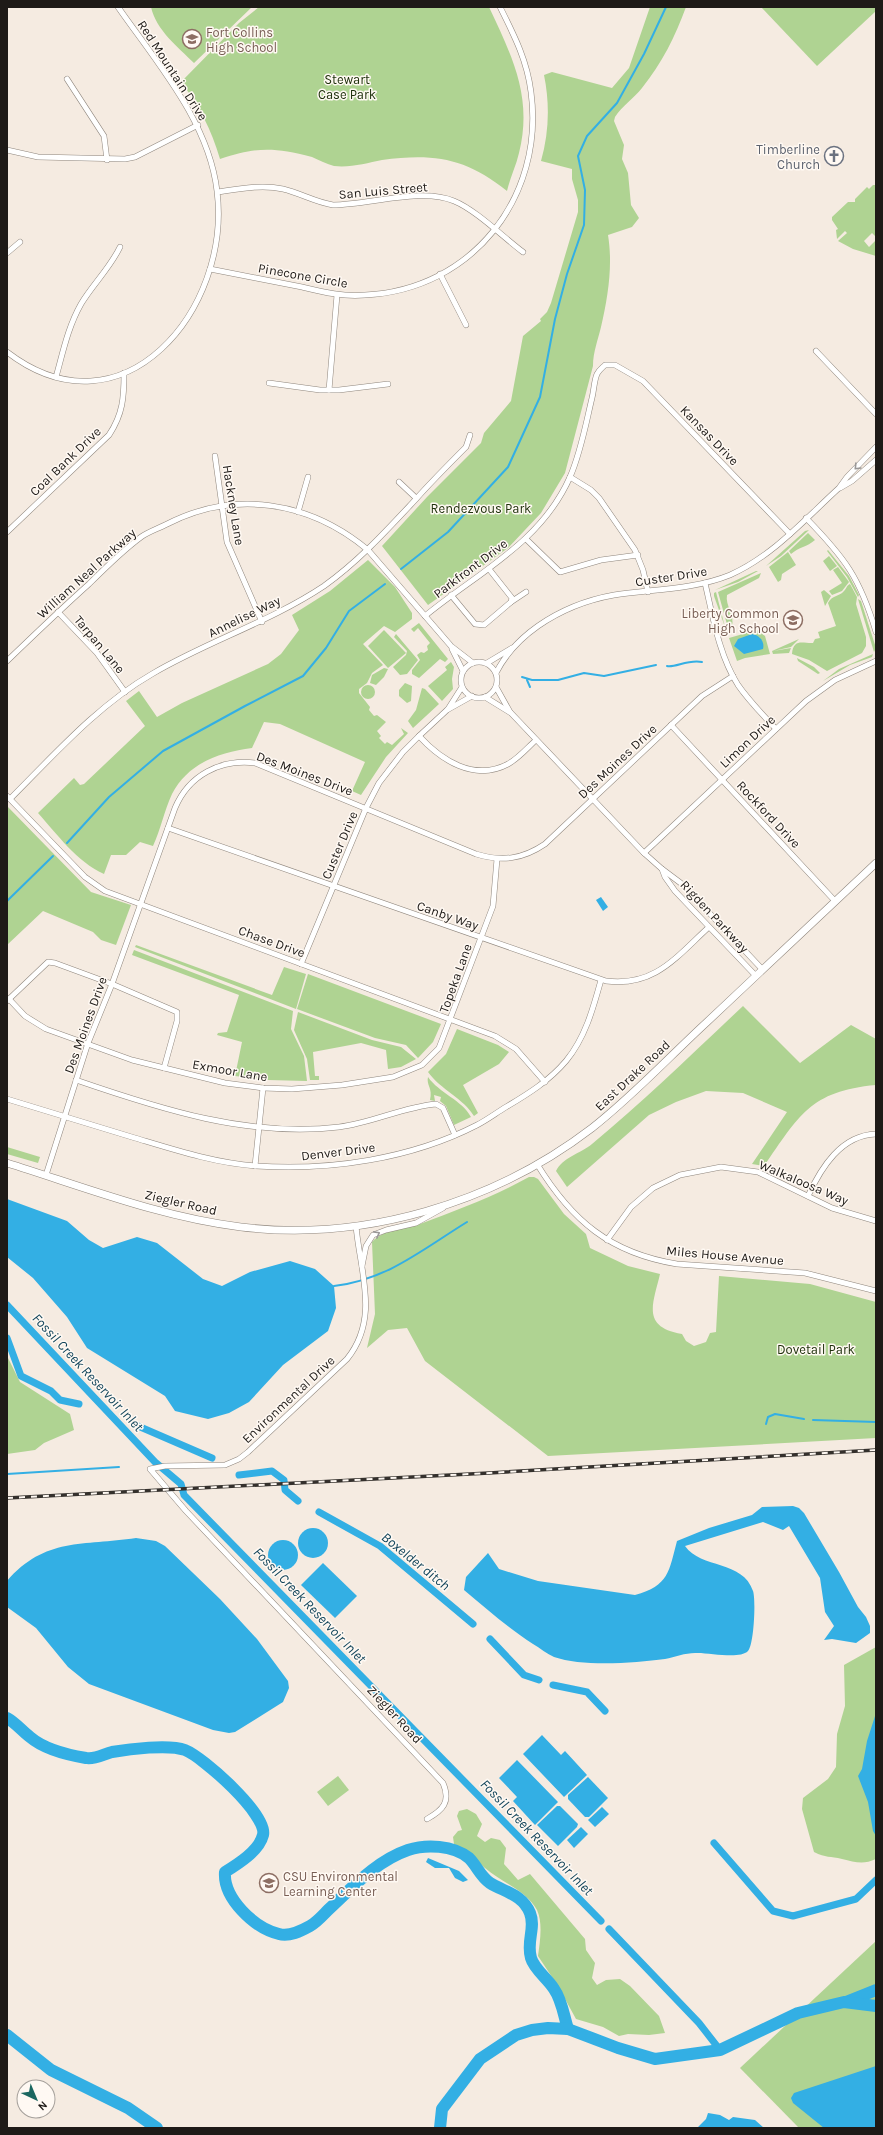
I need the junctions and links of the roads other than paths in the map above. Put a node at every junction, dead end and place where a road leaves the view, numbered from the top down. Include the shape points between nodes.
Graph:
1 (118, 7) edge
2 (500, 7) edge
3 (67, 79) dead end
4 (198, 125) junction
5 (7, 150) edge
6 (107, 160) junction
7 (218, 192) junction
8 (495, 230) junction
9 (20, 242) dead end
10 (120, 248) dead end
11 (522, 252) dead end
12 (7, 254) edge
13 (210, 269) junction
14 (440, 274) junction
15 (338, 295) junction
16 (466, 325) dead end
17 (816, 351) dead end
18 (7, 352) edge
19 (605, 365) joint
20 (124, 373) junction
21 (56, 377) junction
22 (269, 383) dead end
23 (388, 384) dead end
24 (329, 390) junction
25 (876, 414) edge
26 (470, 435) dead end
27 (876, 447) edge
28 (215, 456) dead end
29 (876, 460) edge
30 (308, 477) dead end
31 (570, 477) junction
32 (399, 482) dead end
33 (839, 488) junction
34 (416, 498) junction
35 (222, 505) junction
36 (298, 512) junction
37 (806, 518) junction
38 (7, 532) edge
39 (790, 534) junction
40 (526, 539) junction
41 (368, 550) junction
42 (638, 555) junction
43 (489, 569) junction
44 (705, 583) junction
45 (526, 592) dead end
46 (648, 592) junction
47 (451, 595) junction
48 (511, 602) junction
49 (58, 612) junction
50 (425, 616) junction
51 (262, 622) junction
52 (876, 632) edge
53 (451, 646) junction
54 (513, 648) junction
55 (7, 661) edge
56 (876, 661) edge
57 (473, 663) junction
58 (487, 663) junction
59 (463, 671) junction
60 (496, 673) junction
61 (733, 676) junction
62 (462, 687) junction
63 (496, 687) junction
64 (125, 692) junction
65 (472, 696) junction
66 (485, 697) junction
67 (447, 710) junction
68 (511, 713) junction
69 (671, 725) junction
70 (776, 729) junction
71 (419, 736) junction
72 (536, 740) junction
73 (722, 780) junction
74 (8, 797) edge
75 (593, 799) junction
76 (366, 808) junction
77 (168, 828) junction
78 (644, 853) junction
79 (497, 859) junction
80 (876, 863) edge
81 (662, 869) junction
82 (334, 886) junction
83 (835, 901) junction
84 (140, 904) junction
85 (709, 927) junction
86 (481, 938) junction
87 (301, 964) junction
88 (762, 969) junction
89 (756, 976) junction
90 (601, 980) junction
91 (112, 984) junction
92 (8, 1000) edge
93 (451, 1019) junction
94 (446, 1034) joint
95 (88, 1043) junction
96 (164, 1068) junction
97 (76, 1080) junction
98 (545, 1082) junction
99 (263, 1088) junction
100 (7, 1099) edge
101 (65, 1117) junction
102 (259, 1127) junction
103 (455, 1134) junction
104 (876, 1134) edge
105 (7, 1164) edge
106 (537, 1164) junction
107 (255, 1166) junction
108 (46, 1175) junction
109 (808, 1196) junction
110 (448, 1204) junction
111 (876, 1221) edge
112 (356, 1226) junction
113 (607, 1240) junction
114 (362, 1267) junction
115 (876, 1291) edge
116 (150, 1469) joint
117 (427, 1819) dead end

1 - 4 street, Red Mountain Drive
2 - 8 street, Pinecone Circle via 524,58 531,91 533,122 524,178 516,197
3 - 6 street via 104,136
4 - 6 street via 135,156
4 - 7 street, Red Mountain Drive via 212,164
5 - 6 street via 38,157
7 - 8 street, San Luis Street via 267,187 283,189 320,203 333,205 438,196 464,206
7 - 13 street, Red Mountain Drive via 218,217
8 - 11 street, San Luis Street
8 - 14 street, Pinecone Circle via 467,257
9 - 12 street
10 - 21 street via 114,261 82,303 73,321
13 - 15 street, Pinecone Circle
13 - 20 street, Red Mountain Drive via 202,294 175,337 147,362
14 - 15 street, Pinecone Circle via 408,288 389,292
14 - 16 street
15 - 24 street
17 - 25 street
18 - 21 street, Red Mountain Drive via 31,368
19 - 31 street, Parkfront Drive via 597,374
19 - 39 street, Kansas Drive via 615,365 642,381
20 - 21 street, Red Mountain Drive via 87,381
20 - 38 street, Coal Bank Drive via 123,407 109,435
22 - 24 street
23 - 24 street
26 - 34 street, Annelise Way via 466,447
27 -> 33 street, Custer Drive
28 - 35 street, Hackney Lane
29 - 33 street, Custer Drive via 852,481
30 - 36 street
31 - 40 street, Parkfront Drive via 550,510
31 - 42 street via 599,498
32 - 34 street
33 - 37 street, Custer Drive
34 - 41 street, Annelise Way
35 - 36 street, William Neal Parkway via 264,504
35 - 49 street, William Neal Parkway via 182,516 141,537
35 - 51 street, Hackney Lane via 230,553
36 - 41 street, William Neal Parkway via 333,526
37 - 39 street, Custer Drive
37 - 52 street via 849,566 863,594
39 - 44 street, Custer Drive via 751,564
40 - 42 street via 560,572 601,560
40 - 43 street, Parkfront Drive
41 - 50 street
41 - 51 street, Annelise Way via 324,585
42 - 46 street
43 - 47 street, Parkfront Drive
43 - 48 street via 512,598
44 - 46 street, Custer Drive
44 - 61 street via 722,652
45 - 48 street
46 - 54 street, Custer Drive via 595,599 572,607 541,624
47 - 48 street via 475,624 479,625 484,625
47 - 50 street, Parkfront Drive
49 - 55 street, William Neal Parkway
49 - 64 street, Tarpan Lane via 97,654
50 - 53 street
51 - 64 street, Annelise Way via 177,660
53 - 57 street
53 - 59 street
54 - 58 street, Custer Drive
54 - 60 street, Custer Drive
56 - 70 street, Limon Drive via 847,673 820,690
57 - 58 street
57 - 59 street
58 - 60 street
59 - 62 street
60 - 63 street
61 - 69 street, Des Moines Drive via 710,689
61 - 70 street via 751,702
62 - 65 street
62 - 67 street, Custer Drive
63 - 66 street
63 - 68 street, Rigden Parkway
64 - 74 street, Annelise Way
65 - 66 street
65 - 67 street, Custer Drive
66 - 68 street, Rigden Parkway
67 - 71 street, Custer Drive
68 - 72 street, Rigden Parkway
69 - 73 street, Rockford Drive
69 - 75 street, Des Moines Drive
70 - 73 street, Limon Drive
71 - 72 street via 437,755 448,762 464,768 484,770 509,763
71 - 76 street, Custer Drive via 389,768
72 - 75 street, Rigden Parkway
73 - 78 street, Limon Drive
73 - 83 street, Rockford Drive
74 - 84 street, Chase Drive via 67,859 98,887
75 - 78 street, Rigden Parkway
75 - 79 street, Des Moines Drive via 545,844 516,858
76 - 77 street, Des Moines Drive via 264,766 235,762 208,770 191,784 178,802
76 - 79 street, Des Moines Drive via 476,854
76 - 82 street, Custer Drive
77 - 82 street, Canby Way
77 - 84 street, Des Moines Drive
78 - 81 street, Rigden Parkway
79 - 86 street, Topeka Lane via 495,894
80 - 83 main road, East Drake Road
81 - 85 street, Rigden Parkway via 675,891
81 - 88 street, Rigden Parkway via 682,884
82 - 86 street, Canby Way
82 - 87 street, Custer Drive
83 - 88 main road, East Drake Road
84 - 87 street, Chase Drive
84 - 91 street, Des Moines Drive
85 - 89 street, Rigden Parkway
85 - 90 street, Canby Way via 655,974 628,982
86 - 90 street, Canby Way
86 - 93 street, Topeka Lane
87 - 93 street, Chase Drive
88 - 89 main road, East Drake Road
89 - 106 main road, East Drake Road via 611,1112
90 - 98 street, Denver Drive via 590,1018 577,1046
91 - 92 street via 48,962
91 - 95 street, Des Moines Drive
91 - 96 street via 177,1012 177,1021
92 - 95 street, Exmoor Lane via 25,1016 46,1029
93 - 94 street, Topeka Lane
93 - 98 street, Chase Drive via 509,1043
94 - 99 street, Exmoor Lane via 439,1048 422,1065 393,1077 342,1085 292,1089
95 - 96 street, Exmoor Lane via 132,1060
95 - 97 street, Des Moines Drive
96 - 99 street, Exmoor Lane via 224,1083
97 - 101 street, Des Moines Drive
97 - 102 street via 200,1118
98 - 103 street, Denver Drive via 477,1124
99 - 102 street
100 - 101 street, Denver Drive
101 - 107 street, Denver Drive via 196,1156
101 - 108 street, Des Moines Drive
102 - 103 street via 339,1127 436,1104 443,1108
102 - 107 street
103 - 107 street, Denver Drive via 398,1154 367,1160 300,1167
104 - 109 street via 855,1138 843,1145 824,1167
105 - 108 main road, Ziegler Road
106 - 110 main road, East Drake Road via 497,1185
106 - 113 street, Miles House Avenue via 568,1208
108 - 112 main road, Ziegler Road via 167,1213 217,1223 269,1229
109 - 111 street, Walkaloosa Way via 832,1208
109 - 113 street, Walkaloosa Way via 758,1172 721,1166 700,1169 653,1188 626,1212
110 - 112 main road, East Drake Road via 408,1216
114 -> 110 street, Environmental Drive via 366,1246 373,1235 416,1223
112 - 114 street, Environmental Drive
113 - 115 street, Miles House Avenue via 658,1260 697,1266 805,1273
114 - 116 street, Environmental Drive via 366,1318 356,1348 347,1359 239,1459 224,1466 165,1466
116 - 117 street, Ziegler Road via 190,1515 443,1783 447,1800 444,1806

